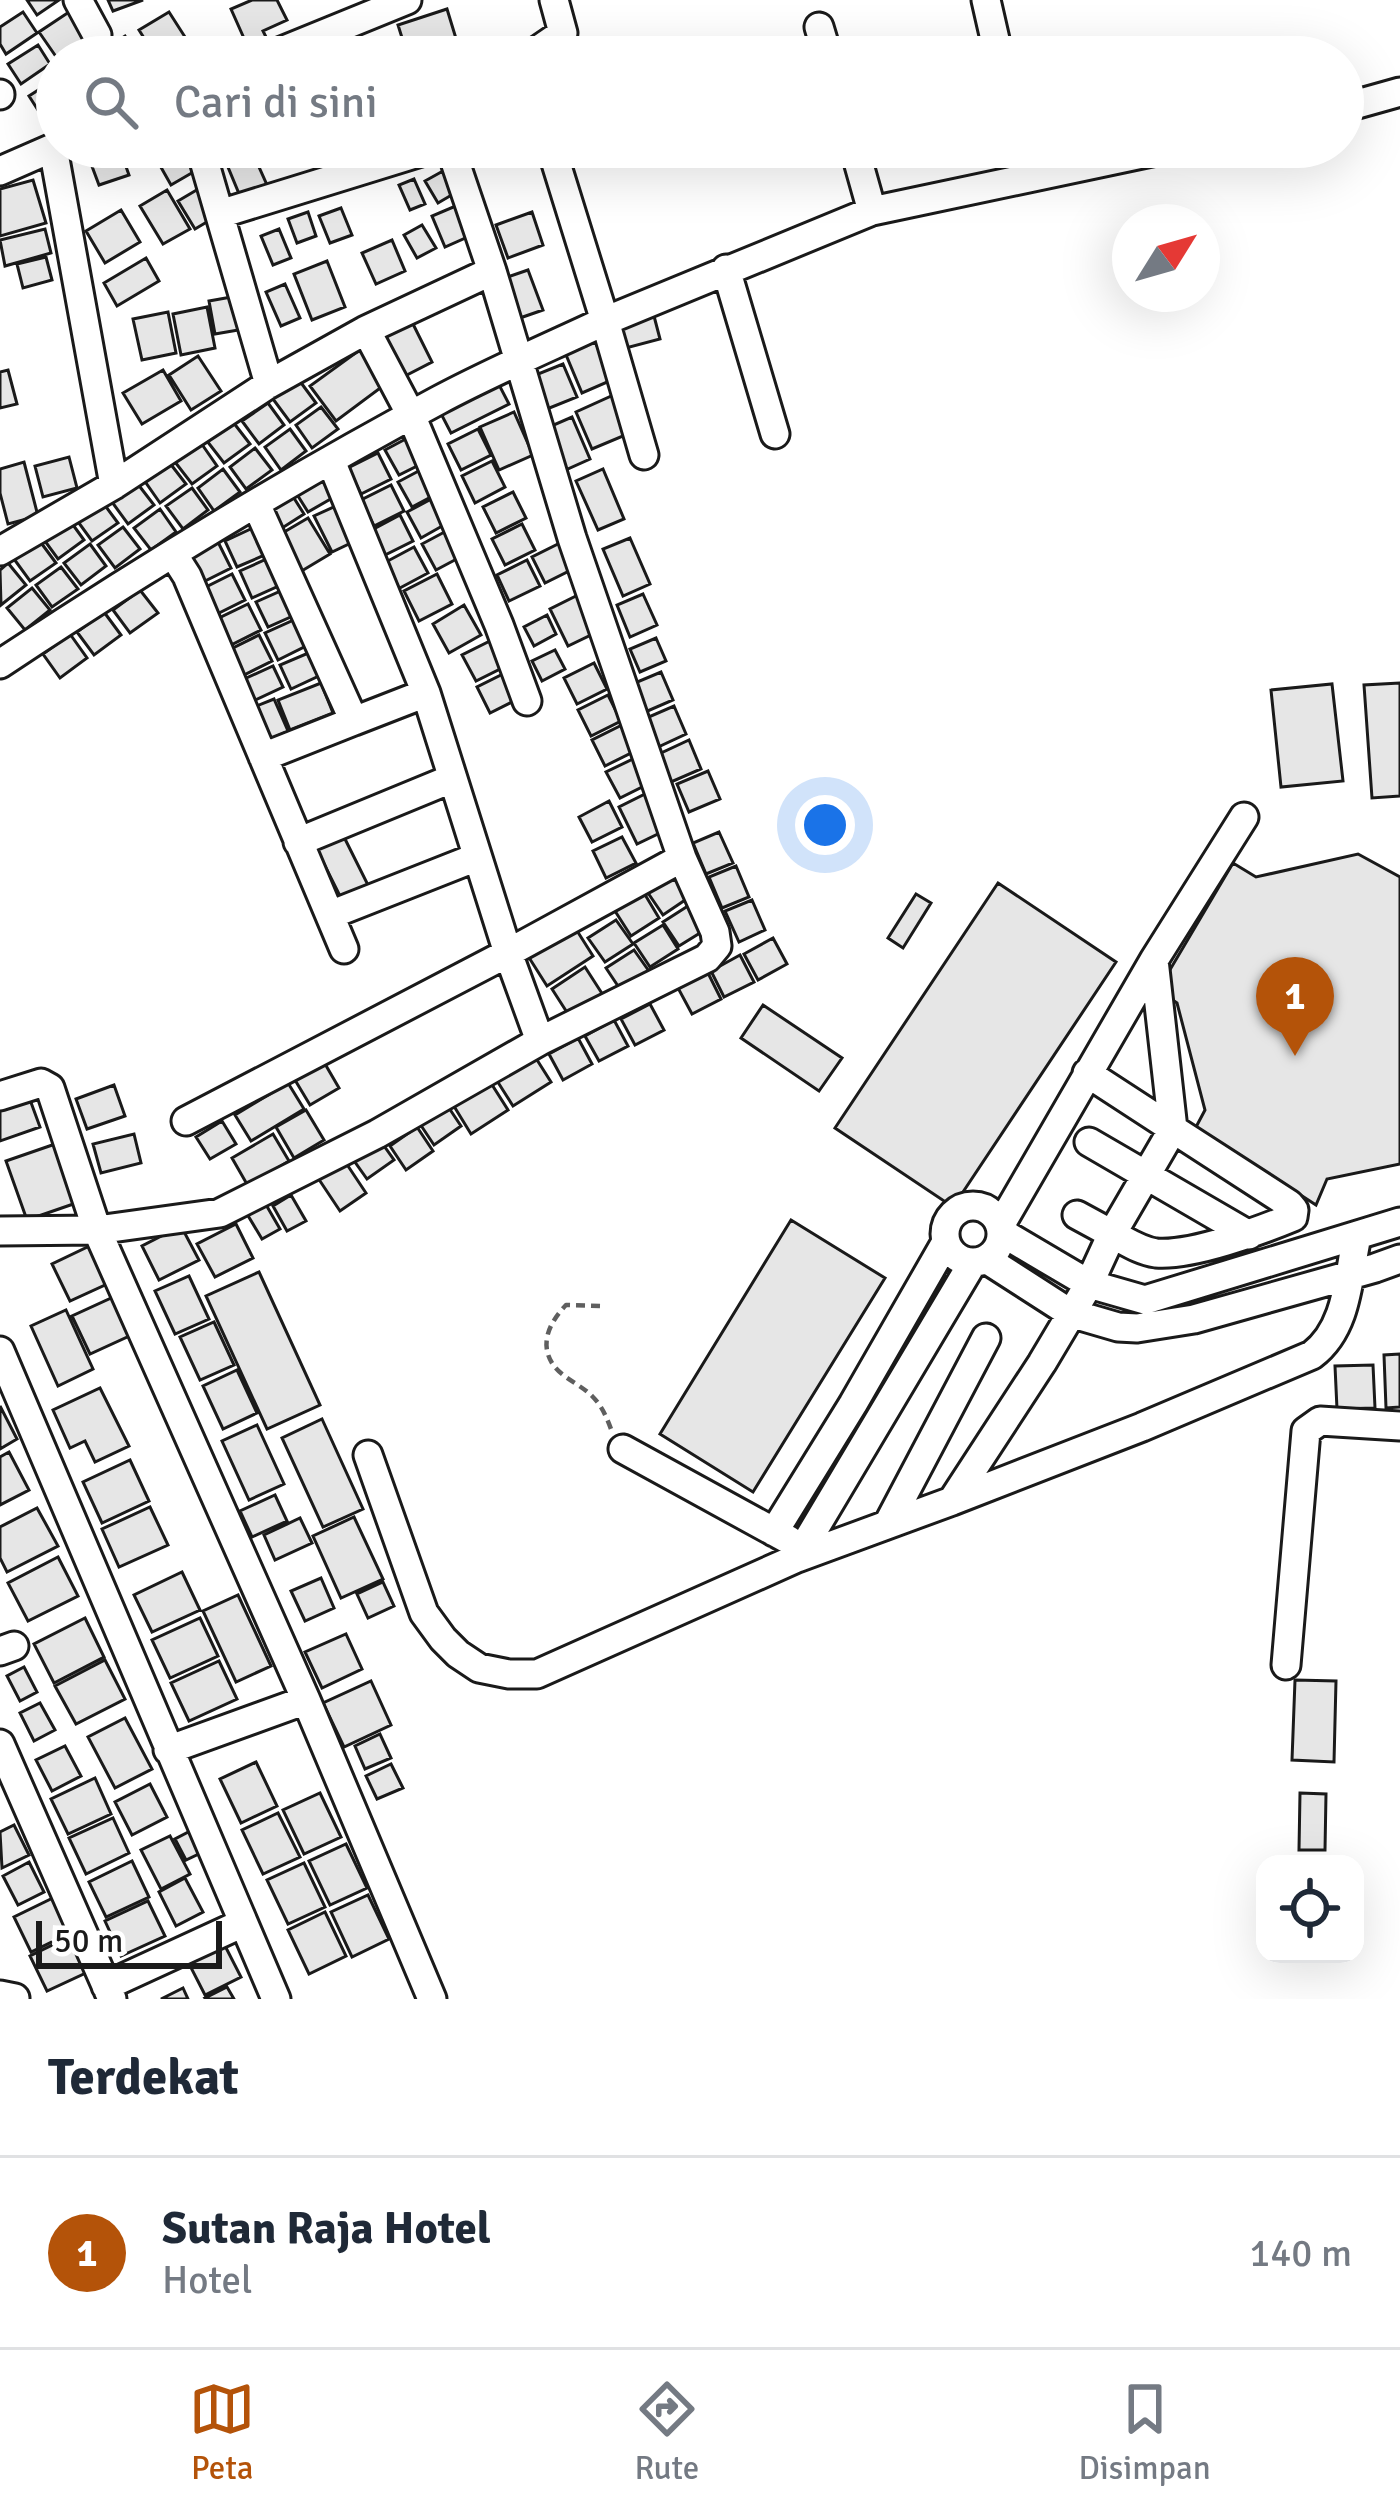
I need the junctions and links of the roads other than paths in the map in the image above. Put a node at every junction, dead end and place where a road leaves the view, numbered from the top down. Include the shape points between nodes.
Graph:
1 (78, 0) edge
2 (407, 0) edge
3 (554, 0) edge
4 (986, 0) edge
5 (819, 27) dead end
6 (98, 35) dead end
7 (319, 36) edge
8 (559, 36) edge
9 (822, 36) edge
10 (994, 36) edge
11 (1400, 92) edge
12 (1364, 101) edge
13 (36, 155) edge
14 (59, 168) edge
15 (206, 168) edge
16 (369, 168) edge
17 (457, 168) edge
18 (558, 168) edge
19 (860, 168) edge
20 (1024, 168) edge
21 (1074, 168) edge
22 (0, 171) edge
23 (1026, 178) junction
24 (872, 211) junction
25 (220, 214) junction
26 (726, 269) junction
27 (492, 271) junction
28 (605, 320) junction
29 (366, 329) junction
30 (518, 362) junction
31 (269, 384) junction
32 (411, 415) junction
33 (776, 434) dead end
34 (644, 454) dead end
35 (331, 461) junction
36 (115, 485) junction
37 (256, 504) junction
38 (0, 551) edge
39 (172, 554) junction
40 (0, 664) edge
41 (426, 692) junction
42 (526, 700) dead end
43 (354, 721) junction
44 (262, 757) junction
45 (451, 778) junction
46 (1244, 818) dead end
47 (298, 842) junction
48 (477, 857) junction
49 (682, 858) junction
50 (330, 915) junction
51 (344, 949) dead end
52 (508, 953) junction
53 (1154, 960) junction
54 (539, 1041) junction
55 (1087, 1073) junction
56 (0, 1096) edge
57 (186, 1121) dead end
58 (1173, 1129) junction
59 (1089, 1142) dead end
60 (1145, 1176) junction
61 (1077, 1215) dead end
62 (1400, 1222) edge
63 (1000, 1229) junction
64 (97, 1230) junction
65 (0, 1231) edge
66 (1112, 1234) junction
67 (1249, 1235) junction
68 (1357, 1236) junction
69 (946, 1242) junction
70 (1400, 1258) edge
71 (980, 1261) junction
72 (1348, 1275) junction
73 (1089, 1284) junction
74 (1070, 1313) junction
75 (986, 1338) dead end
76 (0, 1352) edge
77 (1400, 1426) edge
78 (623, 1449) road end
79 (368, 1455) dead end
80 (952, 1501) junction
81 (888, 1524) junction
82 (774, 1532) junction
83 (800, 1553) junction
84 (1286, 1665) dead end
85 (306, 1700) junction
86 (0, 1744) edge
87 (168, 1750) junction
88 (242, 1923) junction
89 (109, 1992) edge
90 (0, 1995) edge
91 (16, 1998) edge
92 (276, 1999) edge
93 (432, 1999) edge

1 - 6 street
2 - 7 street
3 - 8 street
4 - 10 street
5 - 9 street
11 - 12 street
13 - 22 street
14 - 36 street
15 - 25 street
16 - 25 street
17 - 27 street
18 - 28 street
19 - 24 street
20 - 23 street
21 - 23 street
23 - 24 street
24 - 26 street
25 - 31 street
26 - 28 street
26 - 33 street
27 - 29 street
27 - 30 street
28 - 30 street
28 - 34 street
29 - 31 street
29 - 32 street
30 - 32 street
30 - 49 street
31 - 36 street
32 - 35 street
32 - 42 street
35 - 37 street
35 - 41 street
36 - 38 street
37 - 39 street
37 - 43 street
39 - 40 street
39 - 44 street
41 - 43 street
41 - 45 street
43 - 44 street
44 - 47 street
45 - 47 street
45 - 48 street
46 - 53 street
47 - 50 street
48 - 50 street
48 - 52 street
49 - 52 street
49 - 54 street via 719,943 714,953
50 - 51 street
52 - 54 street
52 - 57 street
53 - 55 street
53 - 58 street
54 - 64 street via 220,1214
55 - 58 street
55 - 63 street
56 - 64 street via 41,1083 50,1088
58 - 60 street
58 - 67 street via 1293,1207 1293,1217
59 - 60 street
60 - 66 street
60 - 67 street
61 - 66 street
62 - 68 street
63 - 69 street via 994,1215 971,1205 950,1217
63 - 71 street via 996,1251
63 - 73 street
64 - 65 street
64 - 85 street
66 - 67 street via 1155,1253
66 - 73 street
68 - 72 street
68 - 73 street via 1145,1300
69 - 71 street via 962,1259
69 - 82 street
70 - 72 street
71 - 74 street
71 - 83 street
72 - 74 street via 1137,1328
72 - 80 street via 1341,1316 1312,1355
73 - 74 street
74 - 80 street
75 - 81 street
76 - 87 street
77 - 84 street via 1320,1421 1306,1430
78 - 82 street
79 - 83 street via 424,1613 479,1668 537,1673
80 - 81 street
81 - 83 street
82 - 83 street
85 - 87 street
85 - 93 street
86 - 89 street
87 - 88 street
88 - 89 street
88 - 92 street
90 - 91 street

